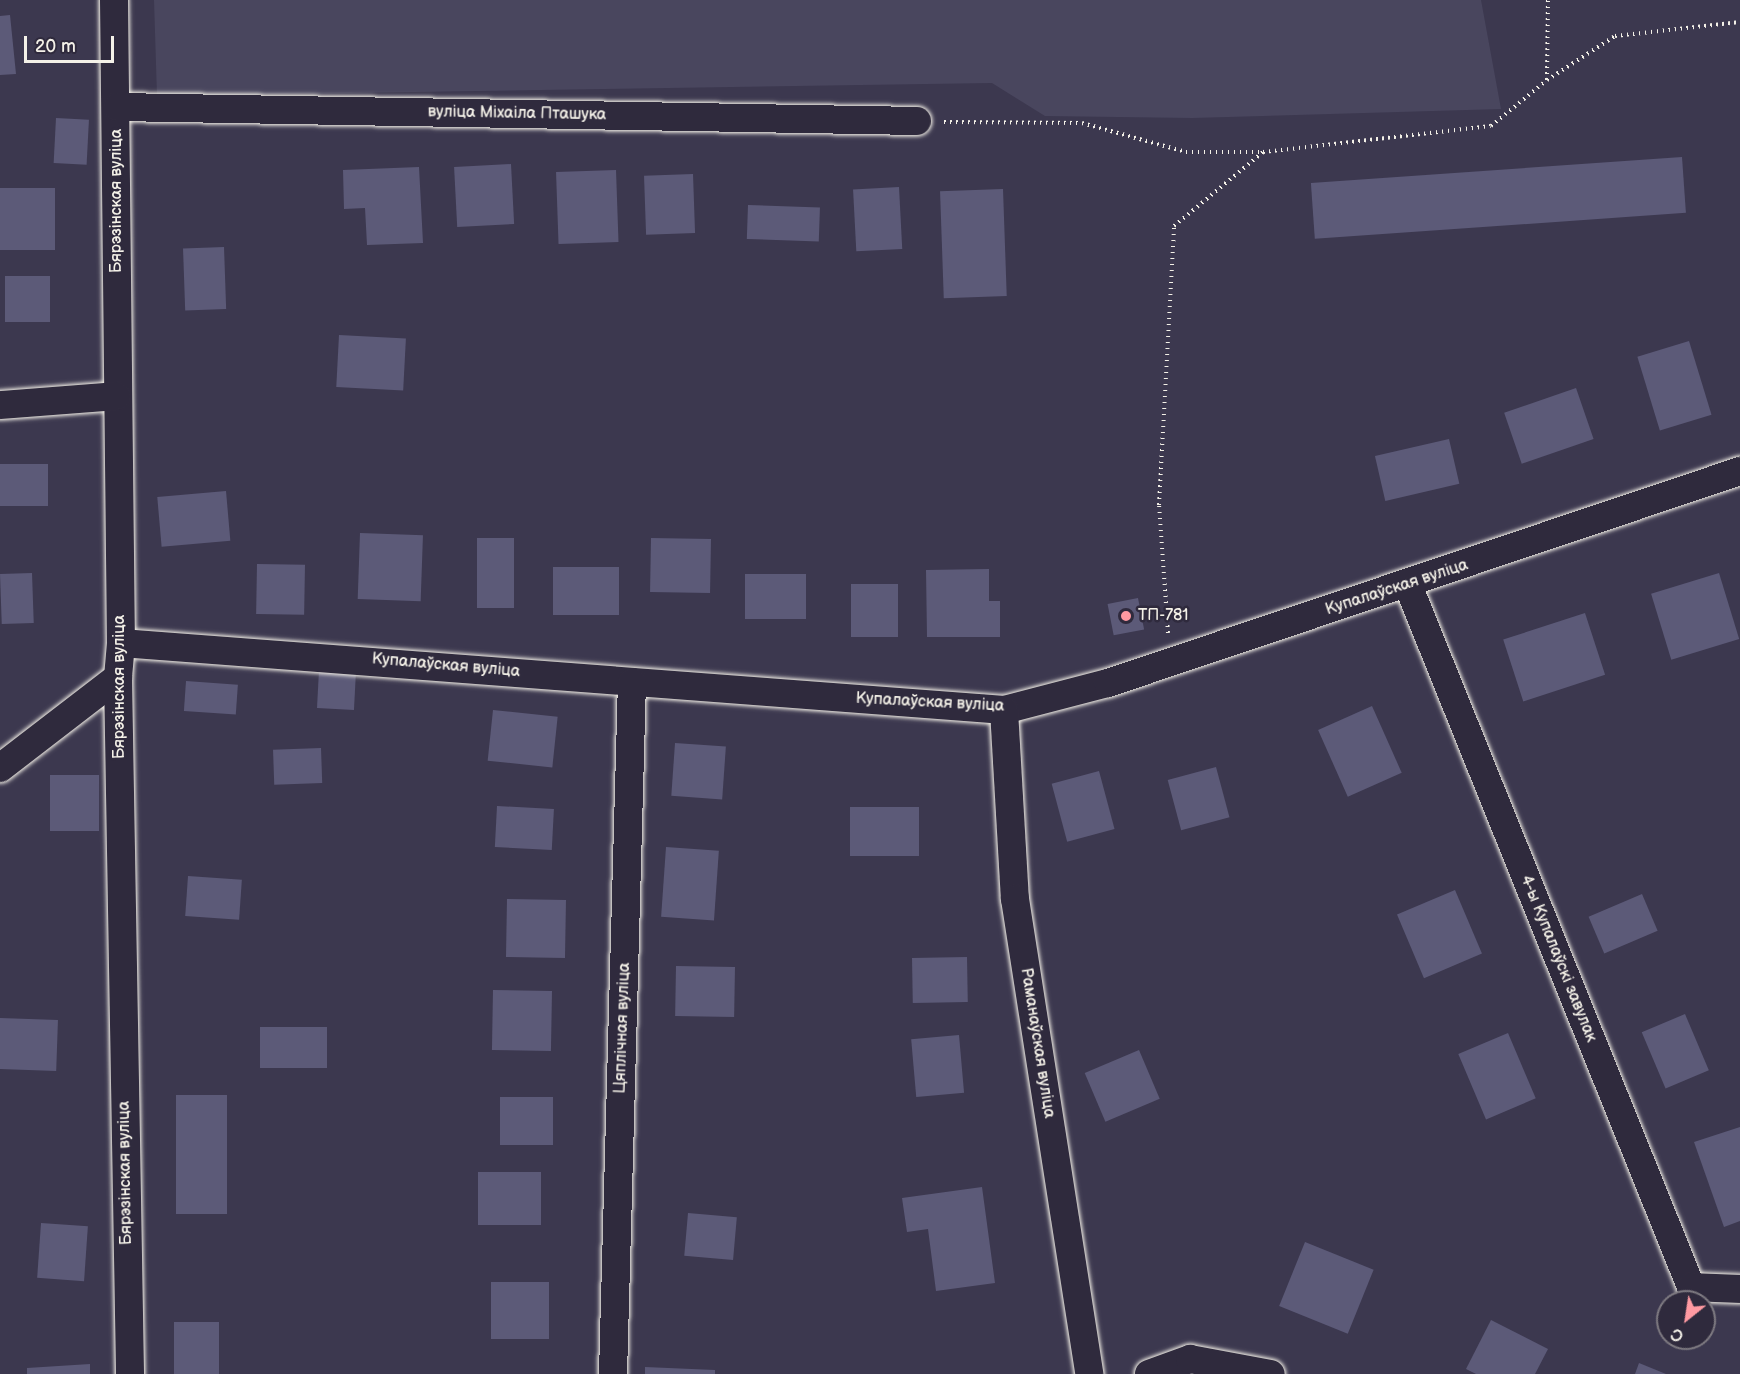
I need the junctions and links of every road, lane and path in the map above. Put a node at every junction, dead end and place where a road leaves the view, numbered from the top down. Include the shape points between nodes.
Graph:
1 (114, 0) edge
2 (1548, 0) edge
3 (1740, 22) edge
4 (1546, 80) junction
5 (117, 107) junction
6 (917, 122) joint
7 (1263, 152) junction
8 (117, 396) junction
9 (0, 405) edge
10 (1740, 471) edge
11 (1408, 585) junction
12 (121, 643) junction
13 (1171, 662) junction
14 (118, 677) junction
15 (632, 682) junction
16 (1004, 710) junction
17 (0, 768) edge
18 (1740, 1289) edge
19 (130, 1374) edge
20 (613, 1374) edge
21 (1089, 1374) edge
22 (1149, 1374) edge
23 (1271, 1374) edge

1 - 5 street, Бярэзінская вуліца
2 - 4 path
3 - 4 path via 1615,36
4 - 7 path via 1491,126
5 - 6 street, вуліца Міхаіла Пташука
5 - 8 street, Бярэзінская вуліца
6 - 7 path via 1082,123 1186,152
7 - 13 path via 1174,226 1159,505
8 - 9 street
8 - 12 street, Бярэзінская вуліца
10 - 11 street, Купалаўская вуліца
11 - 13 street, Купалаўская вуліца
11 - 18 street, 4-ы Купалаўскі завулак via 1690,1287
12 - 14 street, Бярэзінская вуліца
12 - 15 street, Купалаўская вуліца
13 - 16 street, Купалаўская вуліца
14 - 17 street
14 - 19 street, Бярэзінская вуліца
15 - 16 street, Купалаўская вуліца
15 - 20 street, Цяплічная вуліца
16 - 21 street, Раманаўская вуліца via 1015,899
22 - 23 street via 1190,1359

